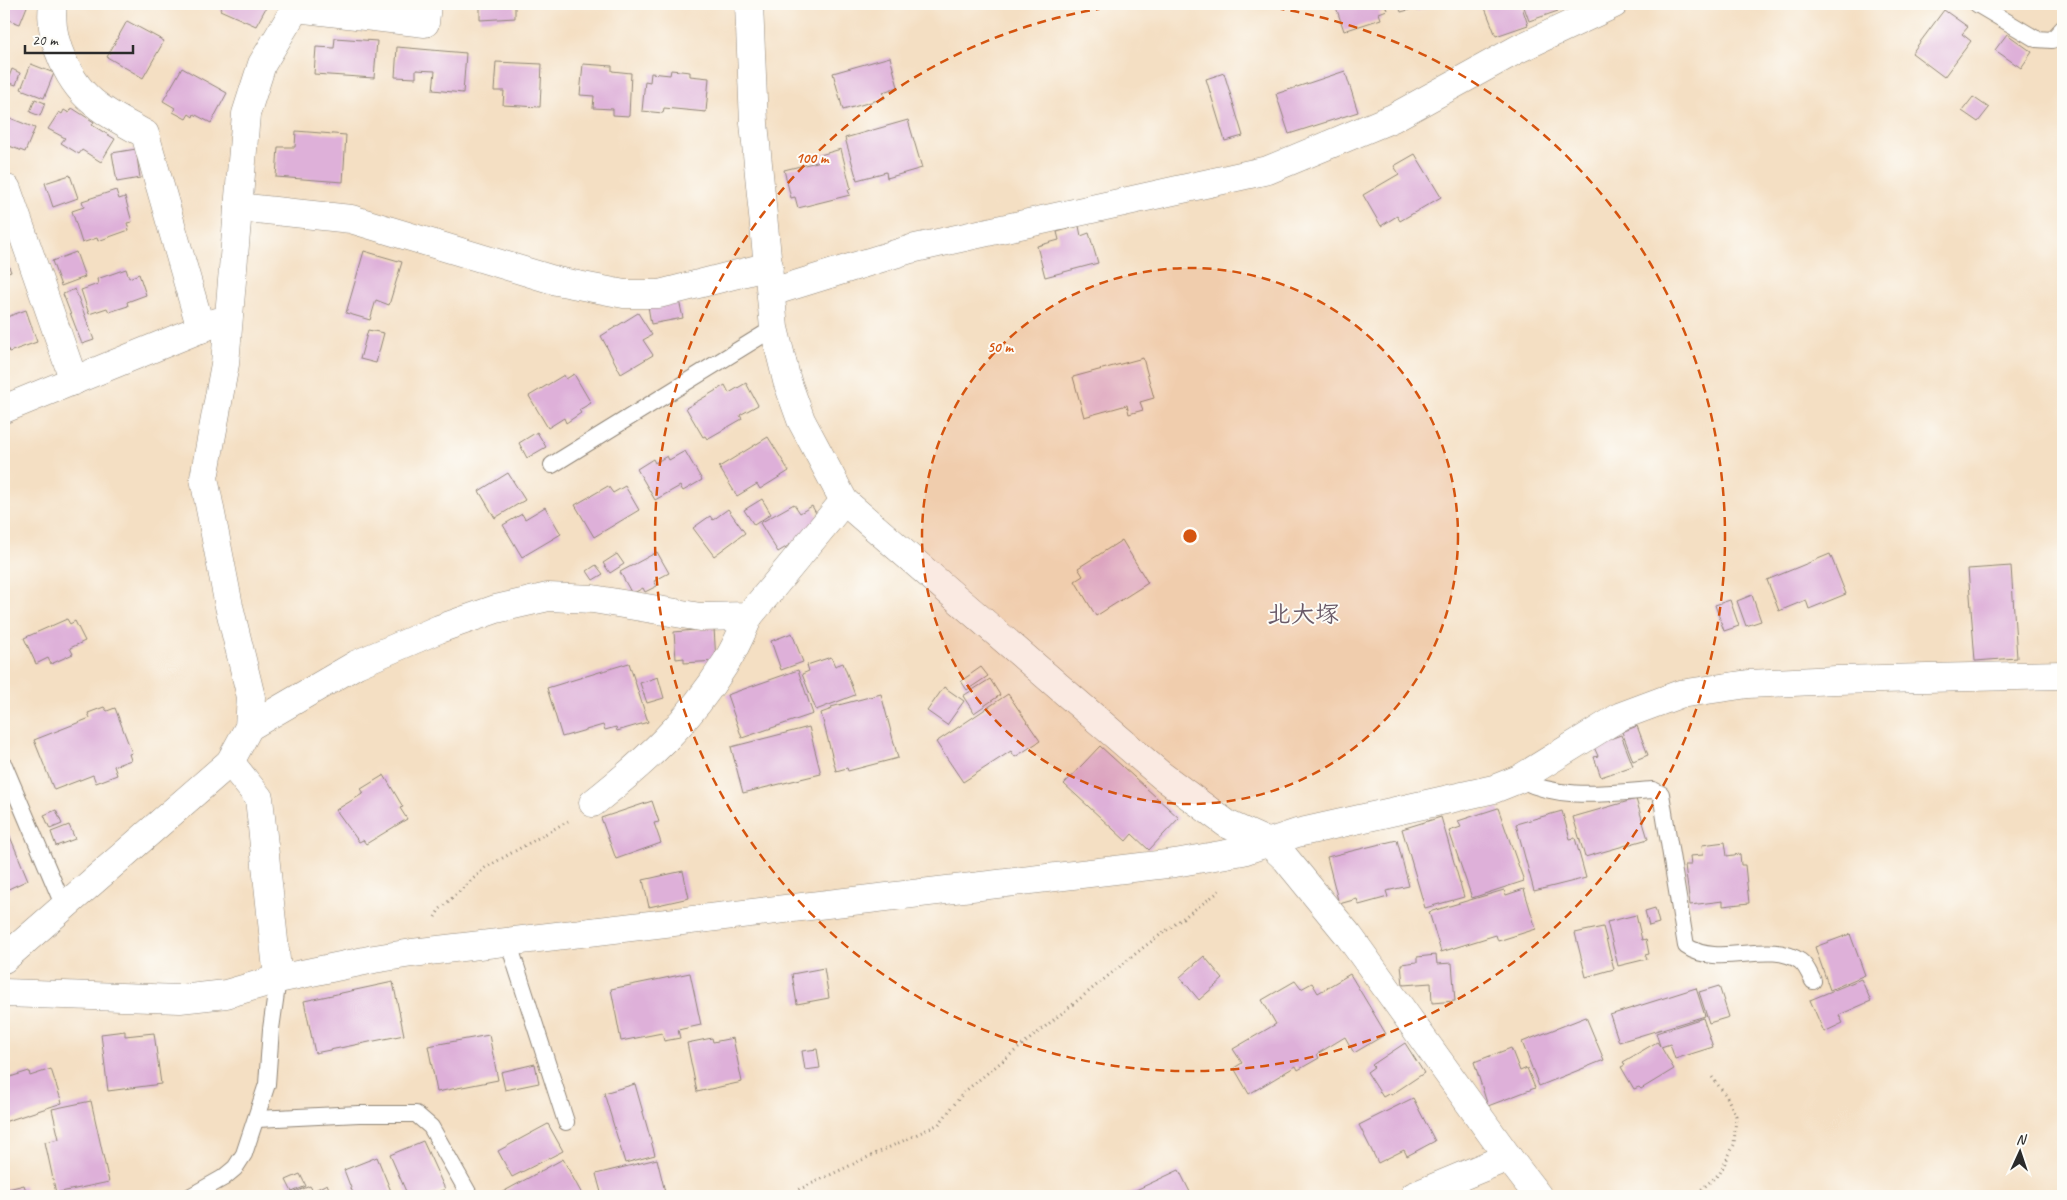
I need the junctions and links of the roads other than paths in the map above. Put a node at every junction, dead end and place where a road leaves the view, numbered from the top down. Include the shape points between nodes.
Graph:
1 (53, 4) edge
2 (427, 4) edge
3 (749, 4) edge
4 (1614, 4) edge
5 (1978, 4) edge
6 (297, 6) edge
7 (2063, 28) edge
8 (4, 188) edge
9 (238, 207) junction
10 (771, 279) junction
11 (228, 318) junction
12 (774, 328) junction
13 (201, 329) junction
14 (74, 381) junction
15 (4, 409) edge
16 (552, 465) dead end
17 (844, 501) junction
18 (749, 616) junction
19 (2063, 675) edge
20 (249, 727) junction
21 (230, 762) junction
22 (4, 766) edge
23 (1519, 780) junction
24 (594, 803) road end
25 (1269, 843) junction
26 (64, 907) junction
27 (508, 941) junction
28 (4, 959) edge
29 (278, 979) junction
30 (1813, 981) dead end
31 (4, 994) edge
32 (257, 1120) junction
33 (566, 1122) dead end
34 (1508, 1157) junction
35 (191, 1196) edge
36 (470, 1196) edge
37 (1414, 1196) edge
38 (1538, 1196) edge

1 - 13 street via 54,32 68,71 97,106 145,134
2 - 6 street via 424,23
3 - 10 street via 754,123
4 - 10 street via 1518,49 1393,118 1268,170
5 - 7 lane via 2036,39 2052,40
6 - 9 street via 262,64 246,114
8 - 14 street
9 - 10 street via 351,219 557,281 624,294 659,294
9 - 11 street
10 - 12 street
11 - 13 street
11 - 20 street via 225,364 204,478 251,697
12 - 16 lane
12 - 17 street via 801,420
13 - 14 street
14 - 15 street
17 - 18 street
17 - 25 street via 1161,775 1227,824
18 - 20 street via 700,617 592,600 548,597 496,609 357,664
18 - 24 street via 726,664 687,718 643,763
19 - 23 street via 1748,684 1680,694 1621,716
20 - 21 street
21 - 26 street
21 - 29 street via 259,798
22 - 26 lane
23 - 25 street via 1494,790 1297,833
23 - 30 lane via 1538,789 1588,795 1653,790 1660,794 1686,946 1697,954 1788,956 1802,962
25 - 27 street via 1175,863
25 - 34 street via 1350,936
26 - 28 street
27 - 29 street via 374,958
27 - 33 lane
29 - 31 street via 226,994 180,1000
29 - 32 lane via 267,1084
32 - 35 lane via 235,1168
32 - 36 lane via 416,1114 432,1127
34 - 37 street
34 - 38 street

